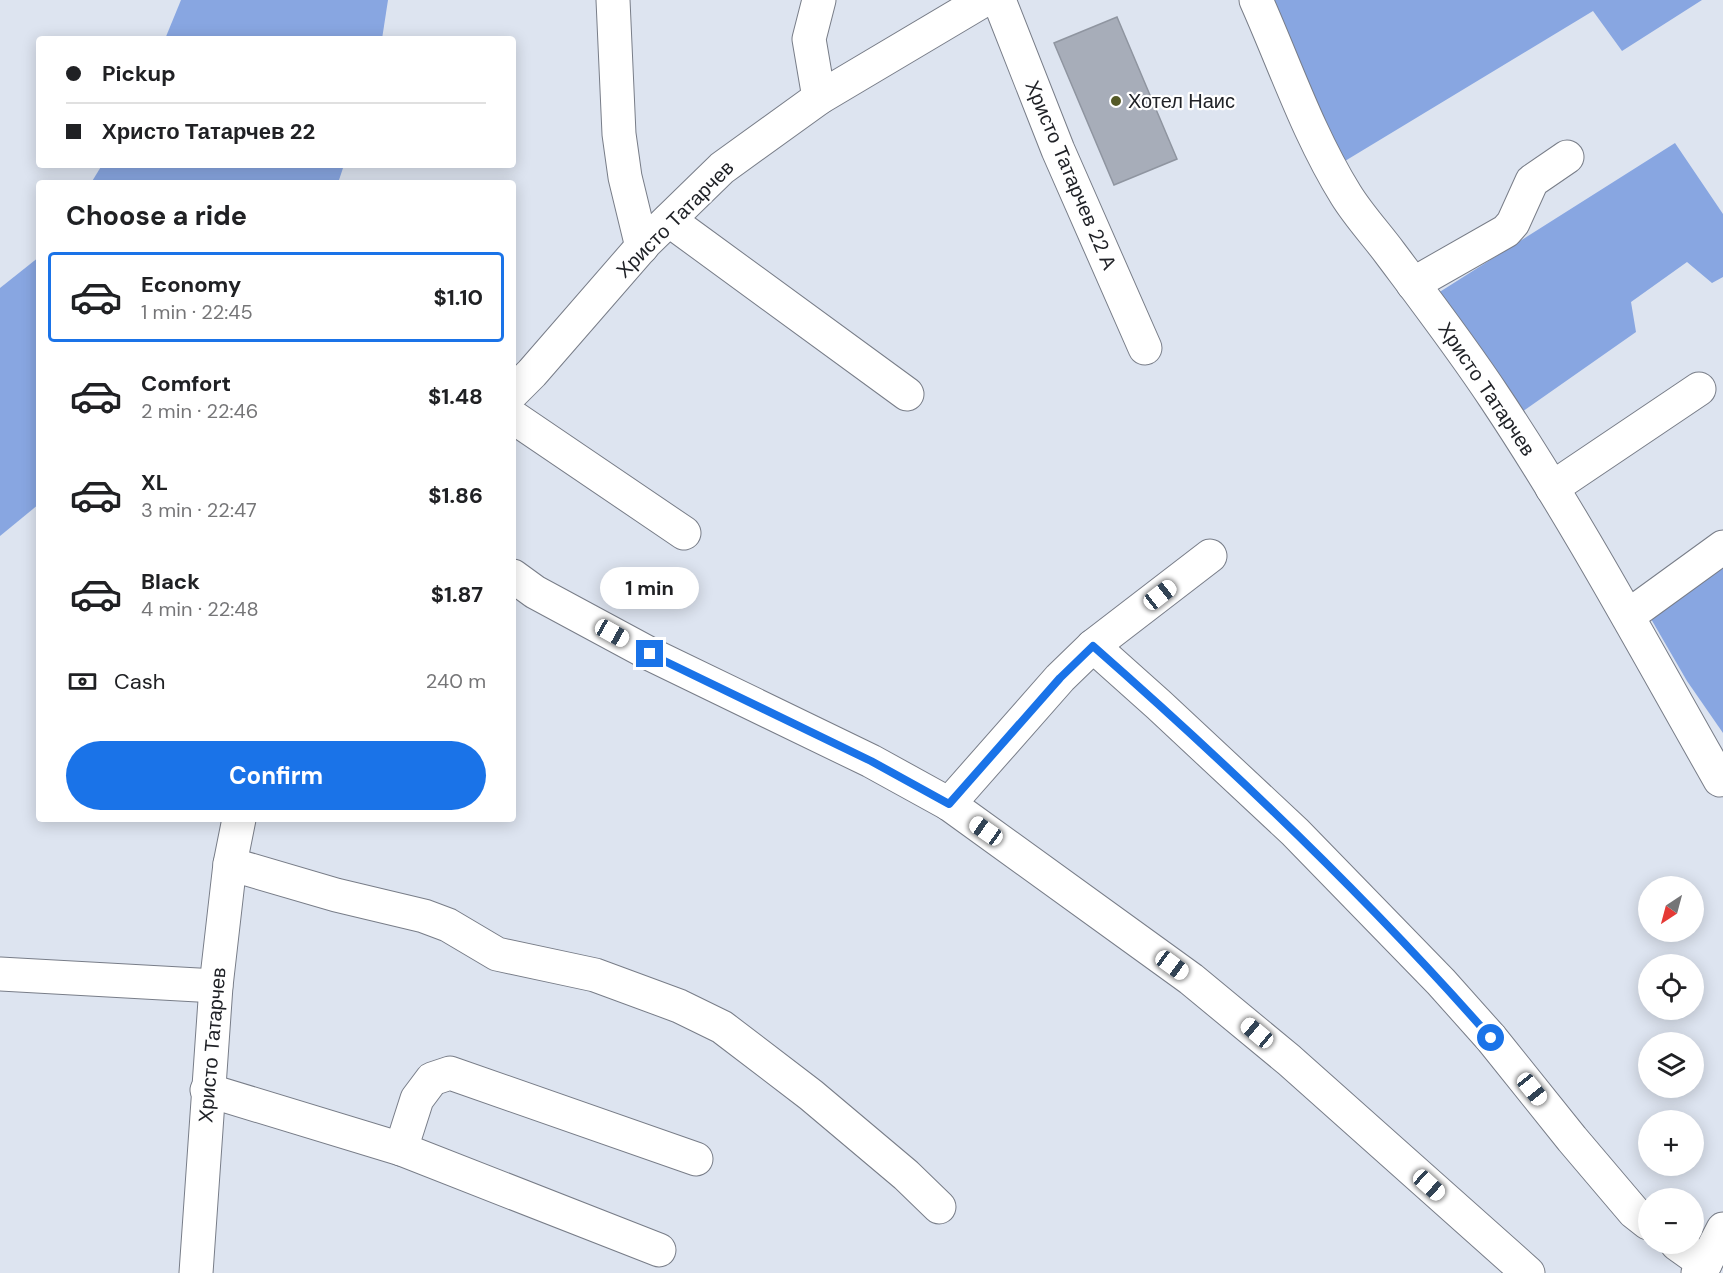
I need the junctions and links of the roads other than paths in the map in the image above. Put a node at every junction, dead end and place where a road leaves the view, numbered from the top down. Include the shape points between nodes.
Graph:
1 (613, 0) edge
2 (819, 0) edge
3 (984, 0) edge
4 (999, 0) edge
5 (1256, 0) edge
6 (819, 99) junction
7 (1567, 157) dead end
8 (669, 220) junction
9 (642, 247) junction
10 (1413, 284) junction
11 (1145, 348) dead end
12 (516, 389) edge
13 (1700, 389) dead end
14 (907, 394) dead end
15 (516, 419) edge
16 (1552, 488) junction
17 (684, 533) dead end
18 (1723, 547) edge
19 (1210, 556) dead end
20 (516, 578) edge
21 (1628, 616) junction
22 (1093, 646) junction
23 (1720, 780) dead end
24 (949, 804) junction
25 (238, 822) edge
26 (230, 864) junction
27 (0, 974) edge
28 (216, 986) junction
29 (207, 1090) junction
30 (401, 1149) junction
31 (696, 1159) dead end
32 (939, 1207) dead end
33 (1638, 1215) edge
34 (1723, 1229) edge
35 (658, 1250) dead end
36 (1687, 1254) edge
37 (1701, 1269) edge
38 (196, 1273) edge
39 (1528, 1273) edge

1 - 9 street via 619,134
2 - 6 street via 809,39
3 - 6 street, Христо Татарчев
4 - 11 street, Христо Татарчев 22 А via 1058,150
5 - 10 street, Христо Татарчев via 1331,168 1357,211
6 - 8 street, Христо Татарчев via 722,168
7 - 10 street via 1532,181 1506,231
8 - 9 street, Христо Татарчев
8 - 14 street
9 - 12 street, Христо Татарчев
10 - 16 street, Христо Татарчев via 1495,398
13 - 16 street
15 - 17 street
16 - 21 street, Христо Татарчев
18 - 21 street
19 - 22 street
20 - 24 street via 650,654 871,761
21 - 23 street, Христо Татарчев
22 - 24 street
22 - 33 street via 1295,832 1441,982
24 - 39 street via 1191,979 1290,1060
25 - 26 street, Христо Татарчев
26 - 28 street, Христо Татарчев
26 - 32 street via 424,916 497,954 595,975 679,1006 722,1027 811,1095
27 - 28 street
28 - 29 street, Христо Татарчев
29 - 30 street
29 - 38 street, Христо Татарчев
30 - 31 street via 417,1100 432,1079 450,1073
30 - 35 street
34 - 37 street
36 - 37 street

